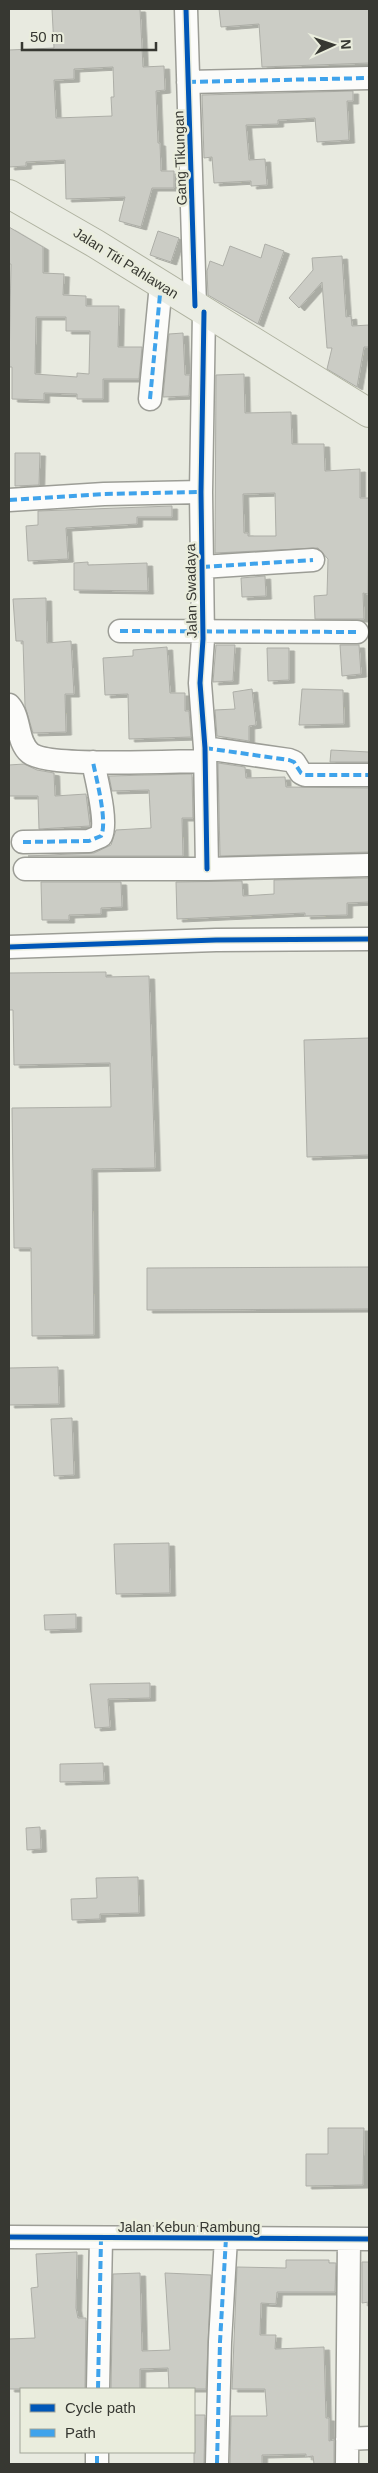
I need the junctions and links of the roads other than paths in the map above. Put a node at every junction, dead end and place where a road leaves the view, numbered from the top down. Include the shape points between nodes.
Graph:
1 (186, 9) edge
2 (369, 78) edge
3 (188, 82) junction
4 (9, 194) edge
5 (161, 284) junction
6 (200, 309) junction
7 (150, 399) dead end
8 (369, 413) edge
9 (201, 492) junction
10 (9, 500) edge
11 (314, 560) dead end
12 (202, 567) junction
13 (203, 630) junction
14 (120, 631) dead end
15 (357, 632) dead end
16 (9, 705) edge
17 (205, 755) junction
18 (93, 762) junction
19 (369, 776) edge
20 (23, 842) dead end
21 (369, 866) edge
22 (26, 869) dead end
23 (206, 869) junction
24 (369, 939) edge
25 (9, 947) edge
26 (9, 2237) edge
27 (226, 2238) junction
28 (100, 2239) junction
29 (359, 2239) edge
30 (98, 2388) edge
31 (369, 2438) edge
32 (347, 2439) junction
33 (217, 2463) dead end
34 (347, 2464) edge

1 - 3 street, Gang Tikungan
2 - 3 street
3 - 6 street, Gang Tikungan
4 - 5 main road, Jalan Titi Pahlawan
5 - 6 main road, Jalan Titi Pahlawan
5 - 7 street
6 - 8 main road, Jalan Titi Pahlawan
6 - 9 street, Jalan Swadaya
9 - 10 street
9 - 12 street, Jalan Swadaya
11 - 12 street
12 - 13 street, Jalan Swadaya
13 - 14 street
13 - 15 street
13 - 17 street, Jalan Swadaya via 200,683
16 - 18 street via 22,743 31,754 43,759
17 - 18 street
17 - 19 street via 289,760 305,775
17 - 23 street, Jalan Swadaya
18 - 20 street via 102,821 101,836 89,841
21 - 23 street
22 - 23 street
24 - 25 street
26 - 28 street, Jalan Kebun Rambung
27 - 28 street, Jalan Kebun Rambung
27 - 29 street, Jalan Kebun Rambung
27 - 33 street
28 - 30 street
29 - 32 street
31 - 32 street
32 - 34 street

